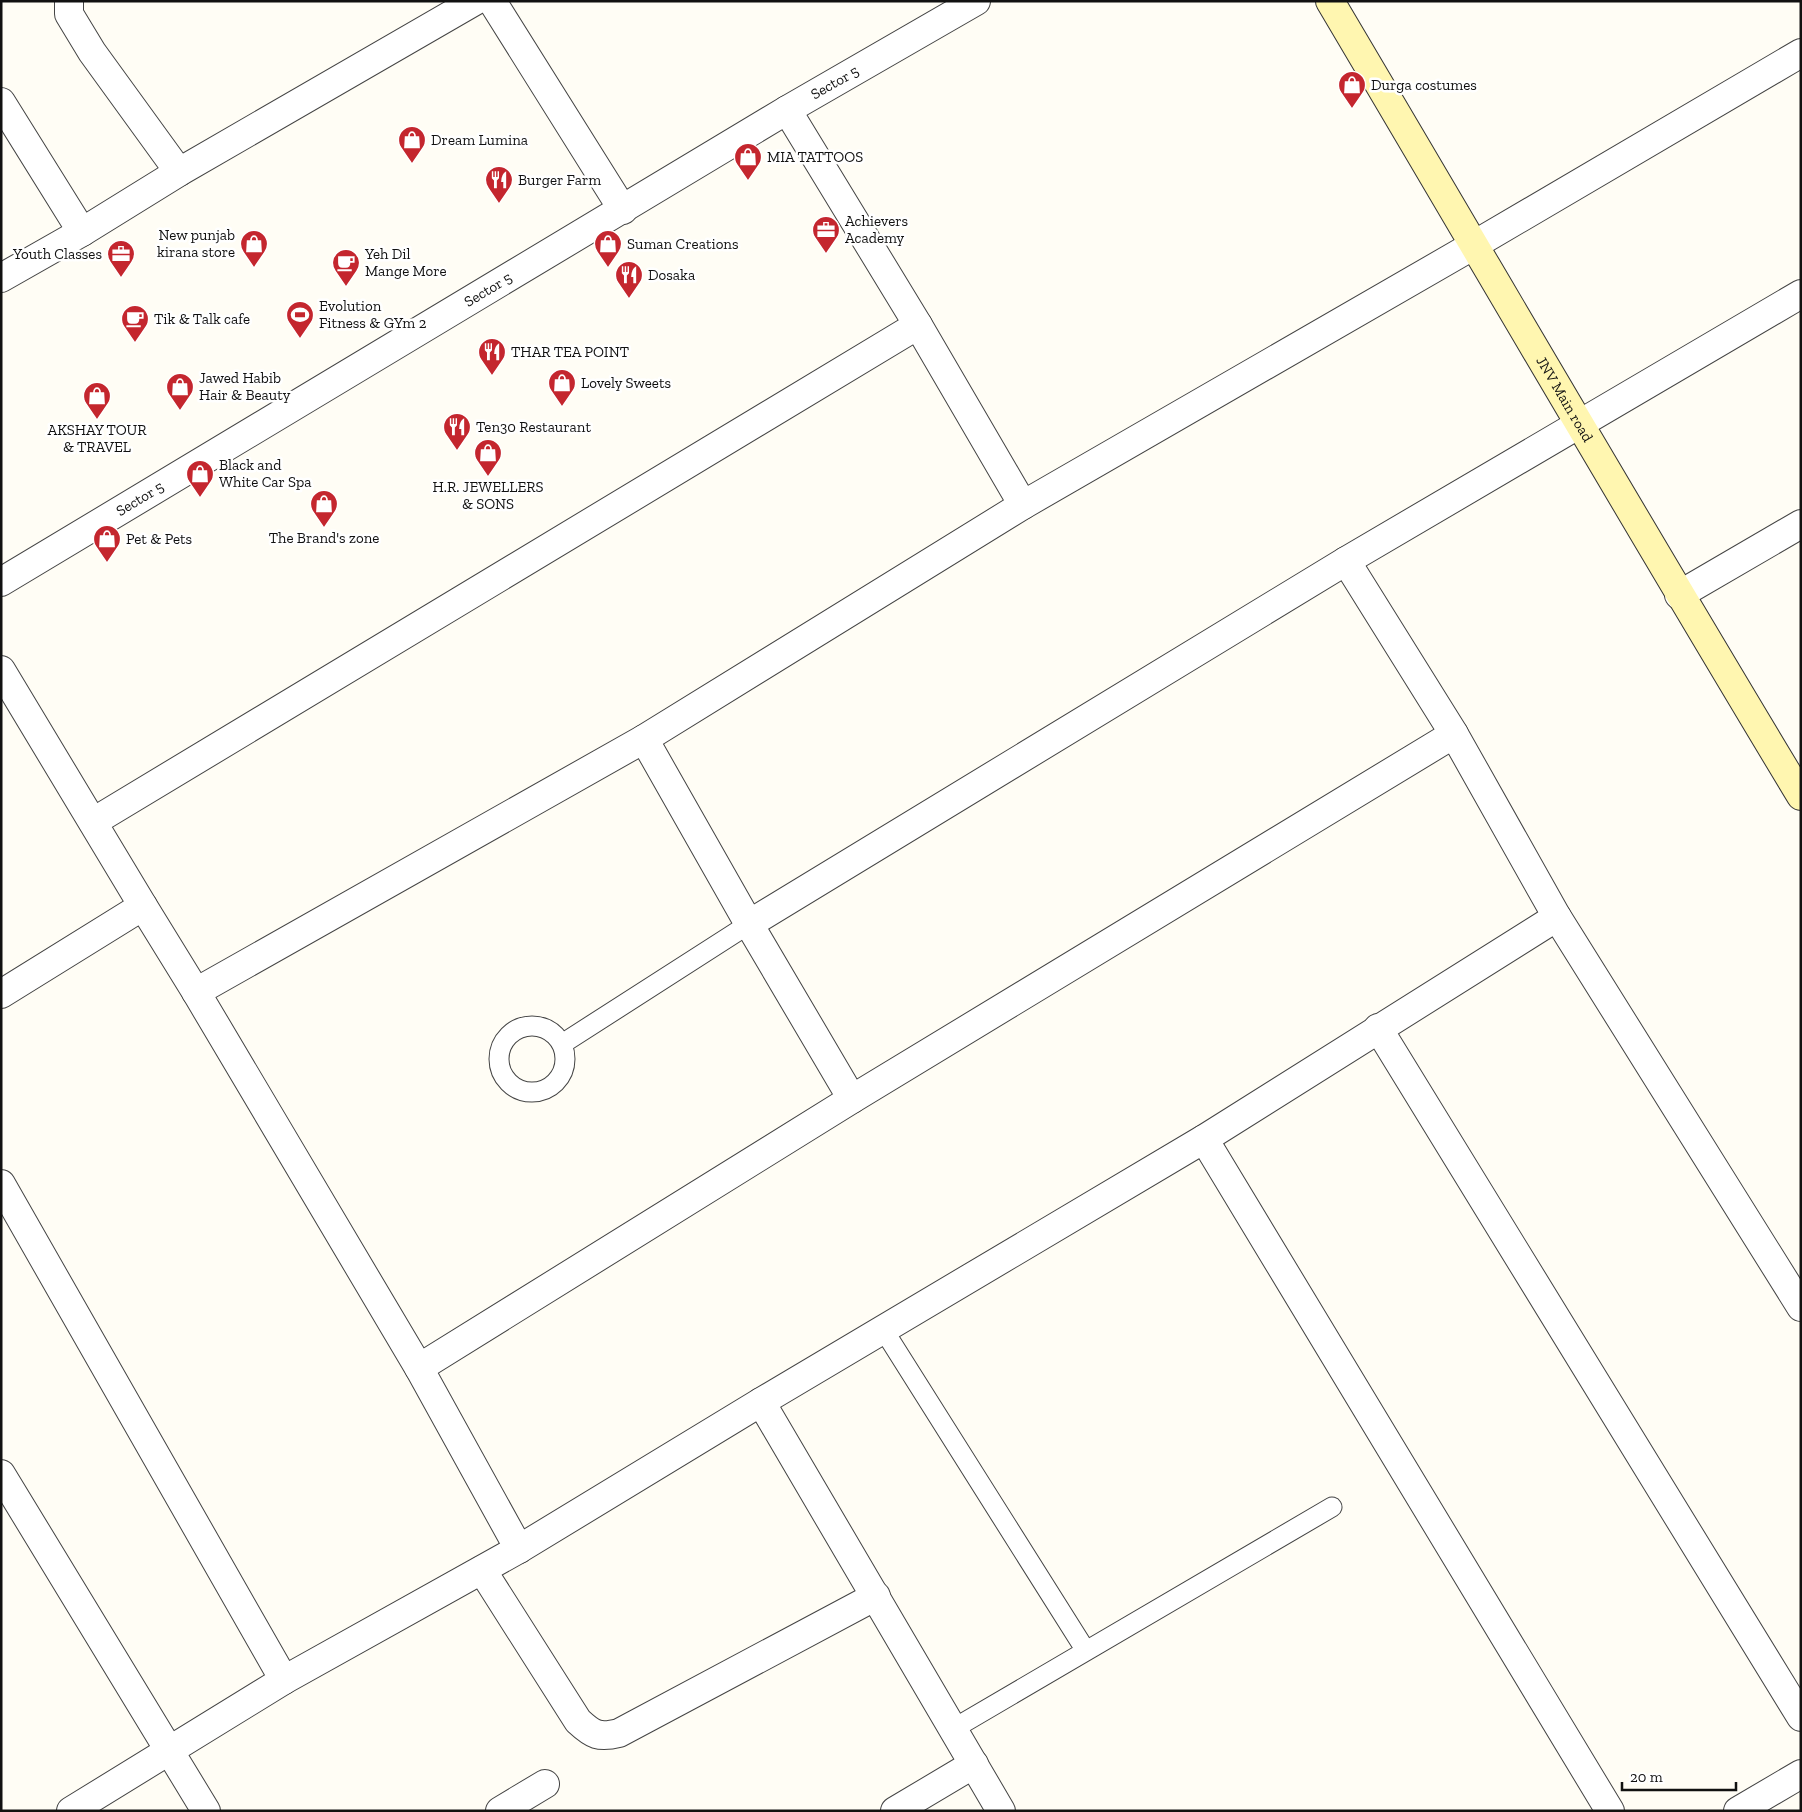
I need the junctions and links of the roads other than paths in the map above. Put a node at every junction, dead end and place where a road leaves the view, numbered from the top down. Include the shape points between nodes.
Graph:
1 (69, 1) edge
2 (475, 1) edge
3 (492, 1) edge
4 (976, 1) edge
5 (1330, 1) edge
6 (1801, 53) edge
7 (1, 102) edge
8 (787, 110) junction
9 (178, 172) junction
10 (622, 210) junction
11 (82, 232) junction
12 (1474, 245) junction
13 (1, 278) edge
14 (1801, 294) edge
15 (918, 325) junction
16 (1580, 424) junction
17 (1023, 504) junction
18 (1801, 524) edge
19 (1346, 561) junction
20 (5, 571) edge
21 (1679, 595) junction
22 (1, 670) edge
23 (1454, 734) junction
24 (644, 739) junction
25 (1801, 796) edge
26 (93, 822) junction
27 (143, 906) junction
28 (1557, 916) junction
29 (749, 924) junction
30 (196, 992) junction
31 (1, 994) edge
32 (1378, 1028) junction
33 (562, 1044) dead end
34 (852, 1099) junction
35 (1204, 1139) junction
36 (1, 1184) edge
37 (1801, 1307) edge
38 (883, 1329) junction
39 (419, 1368) junction
40 (761, 1402) junction
41 (1, 1474) edge
42 (1332, 1507) dead end
43 (519, 1549) junction
44 (482, 1570) junction
45 (876, 1596) junction
46 (1086, 1651) junction
47 (284, 1680) junction
48 (1801, 1717) edge
49 (953, 1729) junction
50 (170, 1749) junction
51 (974, 1764) junction
52 (1801, 1774) edge
53 (545, 1784) dead end
54 (71, 1811) edge
55 (206, 1811) edge
56 (500, 1811) edge
57 (895, 1811) edge
58 (1001, 1811) edge
59 (1610, 1811) edge
60 (1738, 1811) edge

1 - 9 street via 69,14 92,52
2 - 9 street
3 - 10 street
4 - 8 street, Sector 5
5 - 12 street, JNV Main road
6 - 12 street
7 - 11 street
8 - 10 street, Sector 5
8 - 15 street
9 - 11 street
10 - 20 street, Sector 5
11 - 13 street
12 - 16 street, JNV Main road
12 - 17 street
14 - 16 street
15 - 17 street
15 - 26 street
16 - 19 street
16 - 21 street, JNV Main road
17 - 24 street
18 - 21 street
19 - 23 street
19 - 29 street
21 - 25 street, JNV Main road
22 - 26 street
23 - 28 street
23 - 34 street
24 - 29 street
24 - 30 street
26 - 27 street
27 - 30 street
27 - 31 street
28 - 32 street
28 - 37 street
29 - 33 lane
29 - 34 street
30 - 39 street
32 - 35 street
32 - 48 street
34 - 39 street
35 - 38 street
35 - 59 street
36 - 47 street
38 - 40 street
38 - 46 lane
39 - 43 street
40 - 43 street
40 - 45 street
41 - 50 street
42 - 46 lane
43 - 44 street
44 - 45 street via 578,1721 590,1732 605,1736 619,1733
44 - 47 street
45 - 49 street
46 - 49 lane
47 - 50 street
49 - 51 street
50 - 54 street
50 - 55 street
51 - 57 street
51 - 58 street
52 - 60 street
53 - 56 street

